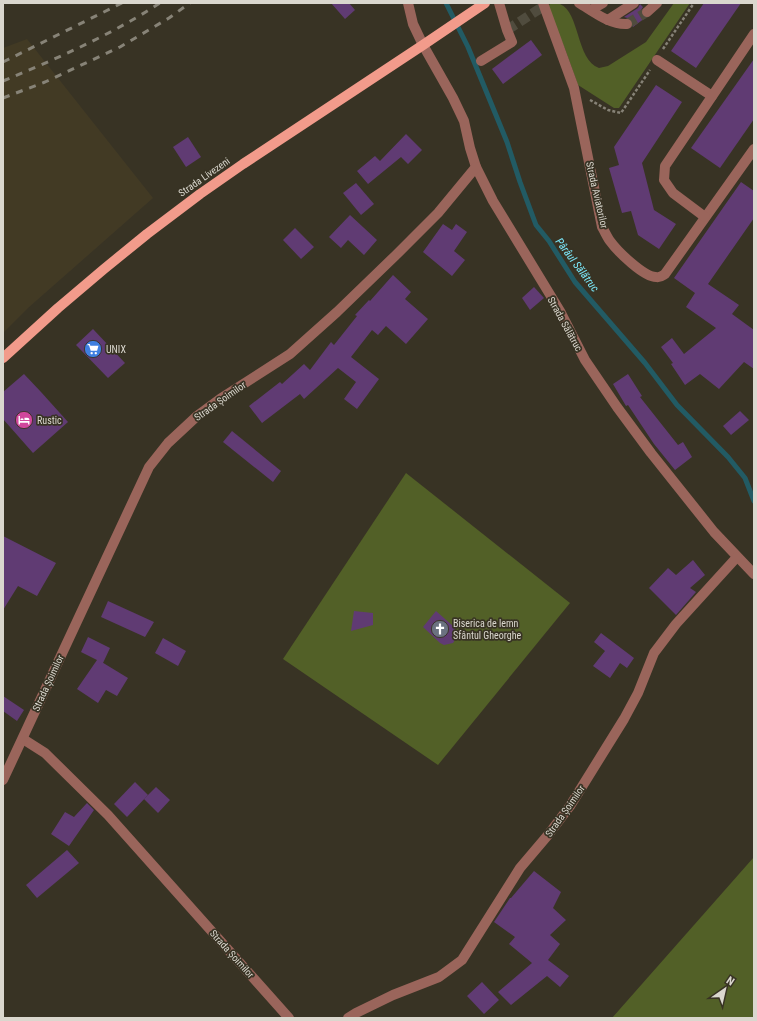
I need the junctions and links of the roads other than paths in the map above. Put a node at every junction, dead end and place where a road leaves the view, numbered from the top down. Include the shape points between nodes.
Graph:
1 (408, 3) edge
2 (485, 3) edge
3 (499, 3) edge
4 (543, 3) edge
5 (580, 3) edge
6 (603, 3) edge
7 (634, 3) edge
8 (591, 10) junction
9 (608, 20) junction
10 (627, 24) tunnel mouth
11 (754, 34) edge
12 (423, 46) junction
13 (657, 60) road end
14 (481, 61) dead end
15 (712, 96) junction
16 (753, 154) edge
17 (476, 167) junction
18 (705, 217) junction
19 (3, 358) edge
20 (737, 557) junction
21 (754, 574) edge
22 (22, 739) junction
23 (3, 780) edge
24 (289, 1018) edge
25 (348, 1018) edge

1 - 12 street, Strada Sălătruc via 413,24
2 - 12 main road, Strada Livezeni
3 - 14 street via 512,42
4 - 18 street, Strada Aviatorilor via 574,88 602,227 610,241 645,273 658,278 665,274
5 - 8 street
6 - 8 street
7 - 9 street
8 - 9 street
9 - 10 street
11 - 15 street
12 - 17 street, Strada Sălătruc via 464,121
12 - 19 main road, Strada Livezeni via 194,198 104,269
13 - 15 street
15 - 18 street via 666,166 664,180 672,193
16 - 18 street, Strada Aviatorilor
17 - 20 street, Strada Sălătruc via 585,360 651,453
17 - 22 street, Strada Șoimilor via 438,213 337,312 290,354 220,399 168,443 149,467
20 - 21 street, Strada Sălătruc
20 - 25 street, Strada Șoimilor via 676,624 654,653 624,719 570,806 520,868 462,960 438,978 393,995
22 - 23 street, Strada Șoimilor
22 - 24 street, Strada Șoimilor via 45,753 108,815

